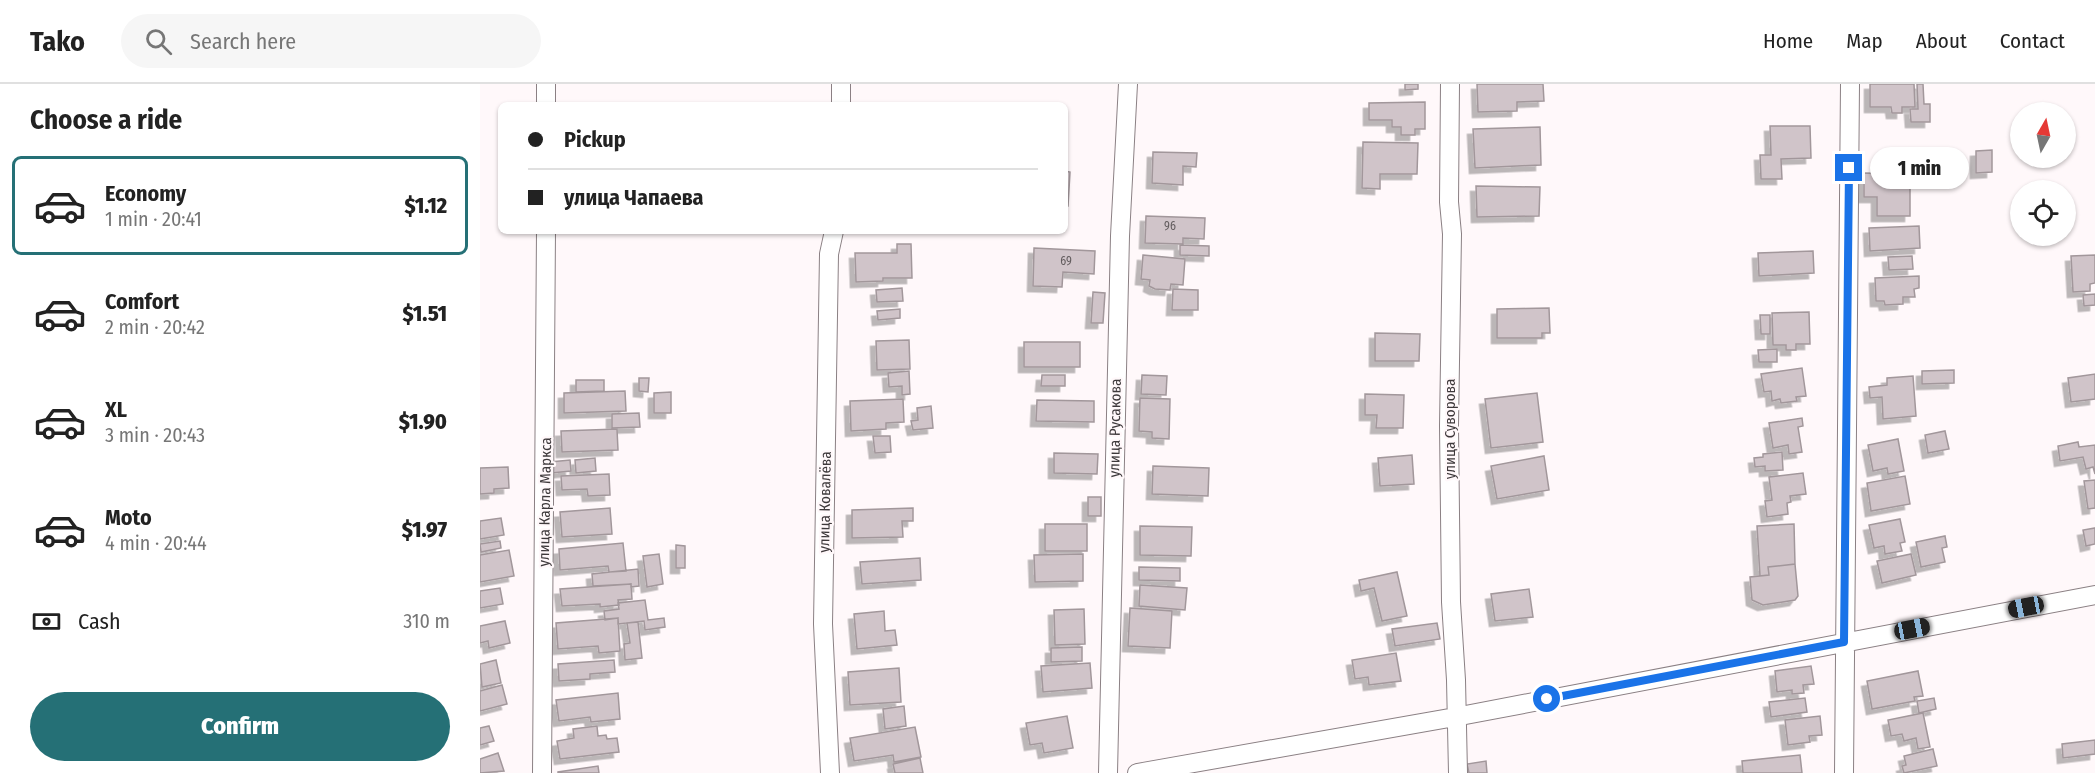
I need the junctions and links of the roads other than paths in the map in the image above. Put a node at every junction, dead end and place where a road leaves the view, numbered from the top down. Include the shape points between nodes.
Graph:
1 (546, 84) edge
2 (841, 84) edge
3 (1128, 84) edge
4 (1450, 84) edge
5 (1850, 84) edge
6 (546, 102) edge
7 (841, 102) edge
8 (546, 234) edge
9 (833, 234) edge
10 (2095, 595) edge
11 (1844, 642) junction
12 (1455, 717) junction
13 (542, 773) edge
14 (830, 773) edge
15 (1108, 773) edge
16 (1137, 773) edge
17 (1458, 773) edge
18 (1844, 773) edge

1 - 6 street
2 - 7 street
3 - 15 street, улица Русакова via 1120,236
4 - 12 street, улица Суворова via 1449,426
5 - 11 street
8 - 13 street, улица Карла Маркса
9 - 14 street, улица Ковалёва via 829,254 823,624
10 - 11 street
11 - 12 street
11 - 18 street
12 - 16 street
12 - 17 street, улица Суворова

